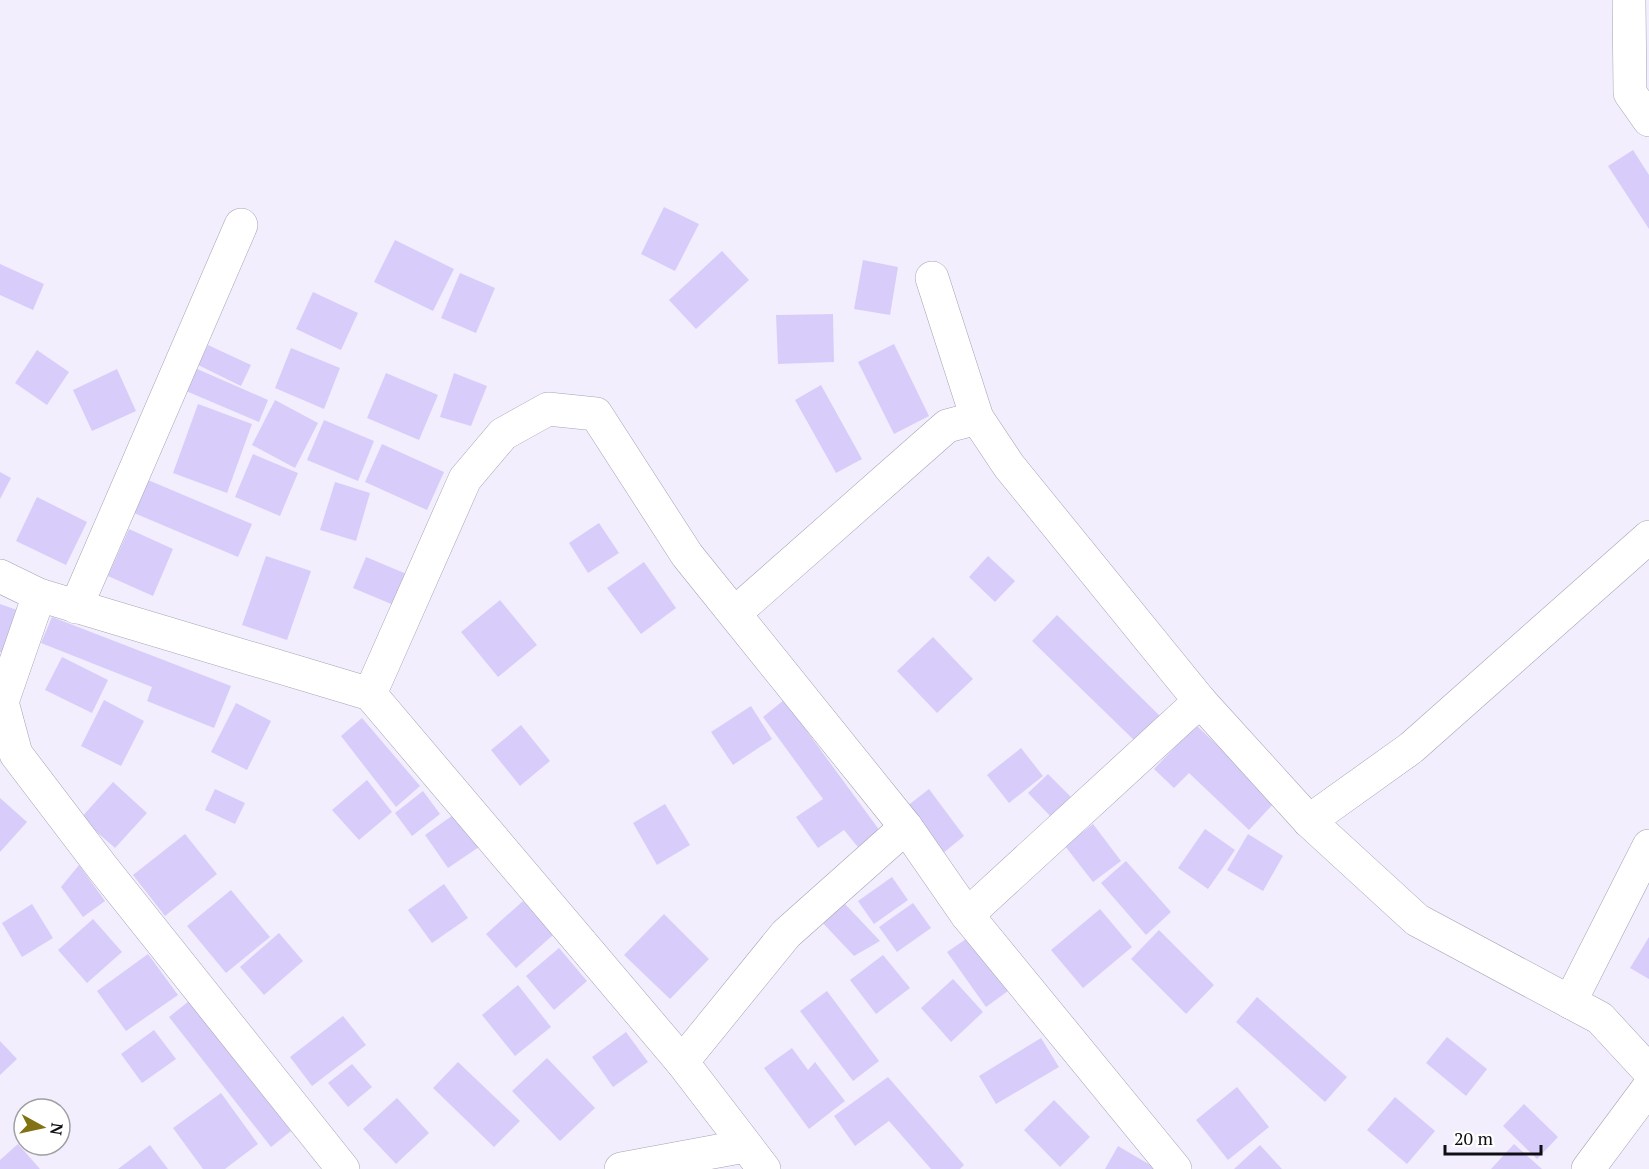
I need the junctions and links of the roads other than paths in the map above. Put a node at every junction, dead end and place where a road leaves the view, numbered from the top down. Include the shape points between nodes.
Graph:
1 (1629, 0) edge
2 (1649, 120) edge
3 (241, 225) dead end
4 (932, 278) dead end
5 (977, 418) junction
6 (1649, 537) edge
7 (0, 576) edge
8 (39, 595) junction
9 (76, 607) junction
10 (735, 613) junction
11 (370, 694) junction
12 (1200, 701) junction
13 (1309, 821) junction
14 (906, 826) junction
15 (1649, 846) edge
16 (967, 915) junction
17 (1570, 1002) junction
18 (682, 1062) junction
19 (1649, 1071) edge
20 (1649, 1087) edge
21 (754, 1157) edge
22 (343, 1169) edge
23 (621, 1169) edge
24 (1175, 1169) edge
25 (1588, 1169) edge

1 - 2 street via 1630,93
3 - 9 street
4 - 5 street
5 - 10 street via 947,426
5 - 12 street via 1009,466
6 - 13 street via 1411,748
7 - 8 street
8 - 9 street
8 - 22 street via 2,702 16,754
9 - 11 street
10 - 11 street via 687,555 596,414 548,409 503,434 465,479
10 - 14 street
11 - 18 street
12 - 13 street
12 - 16 street
13 - 17 street via 1417,920
14 - 16 street
14 - 18 street via 786,934
15 - 17 street
16 - 24 street
17 - 19 street via 1600,1018
18 - 21 street
20 - 25 street
21 - 23 street

